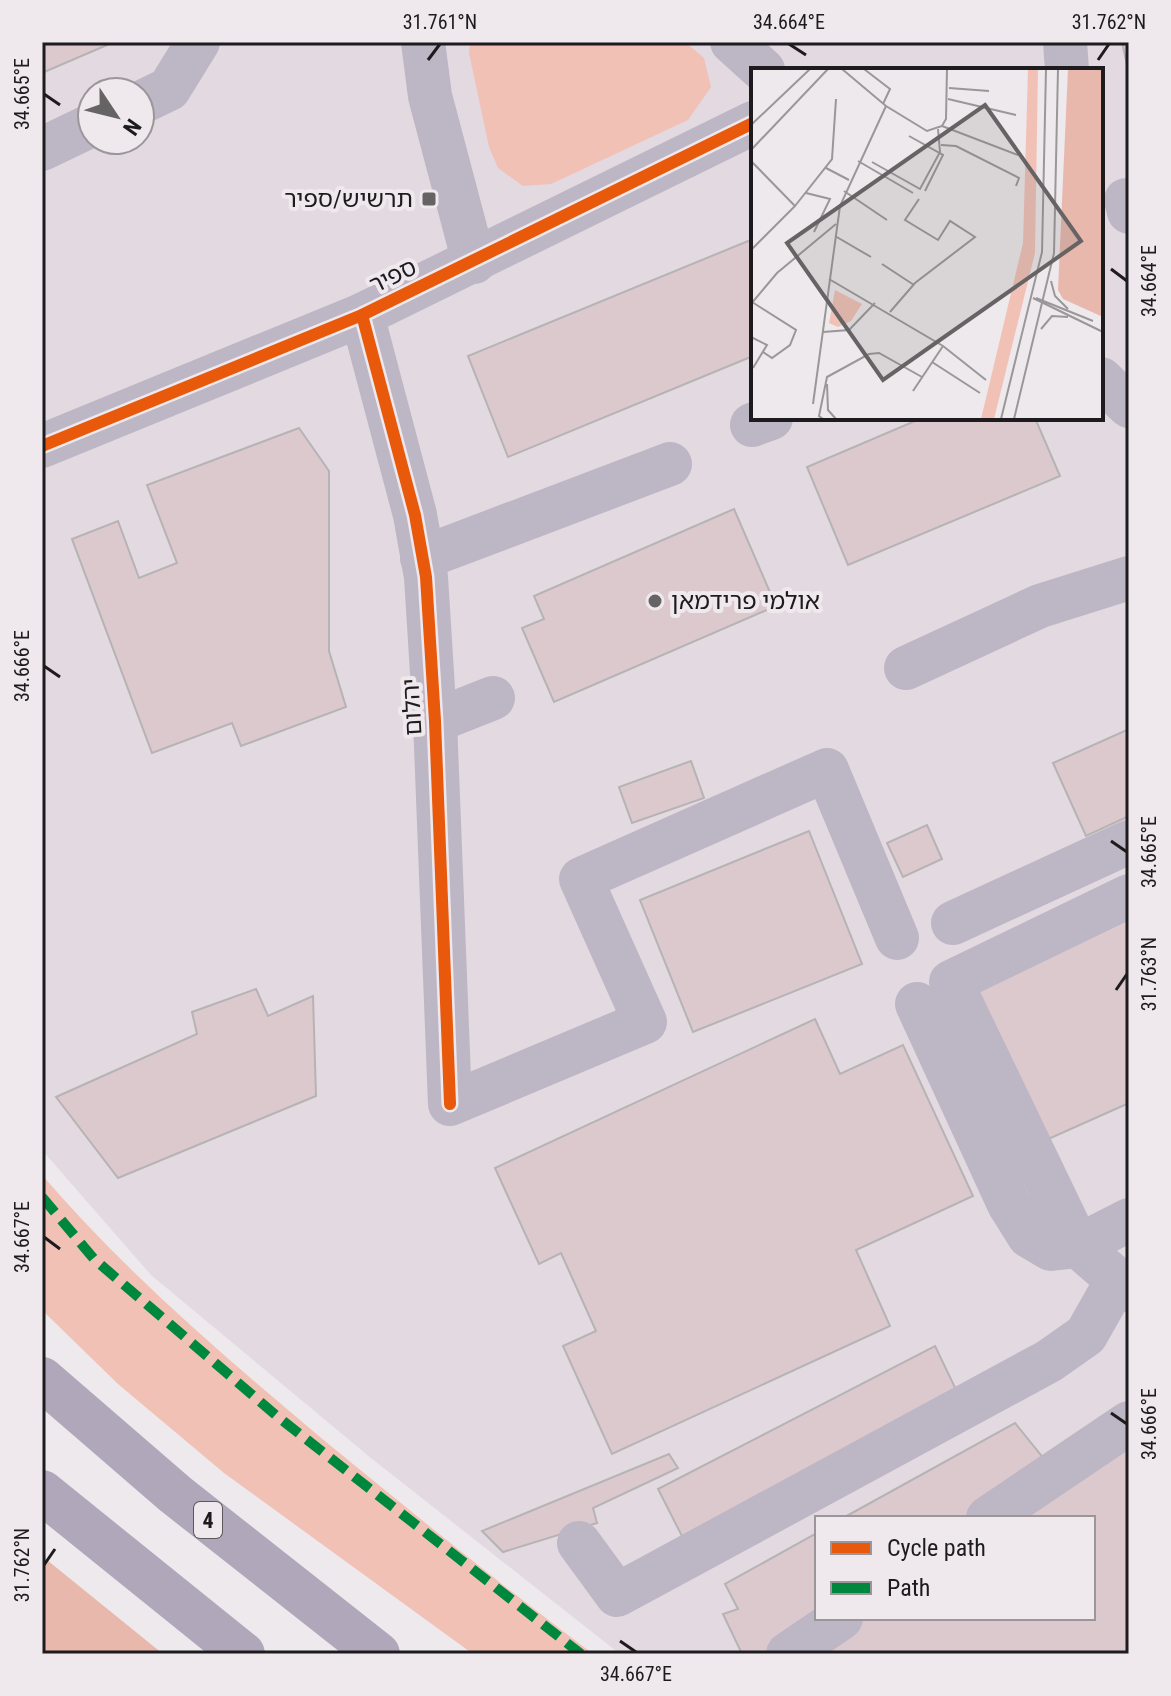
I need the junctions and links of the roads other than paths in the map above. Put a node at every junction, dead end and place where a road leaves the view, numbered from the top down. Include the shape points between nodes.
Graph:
1 (198, 42) edge
2 (423, 42) edge
3 (732, 42) edge
4 (1065, 42) edge
5 (761, 68) edge
6 (1067, 68) edge
7 (156, 95) edge
8 (751, 124) edge
9 (76, 133) edge
10 (42, 149) edge
11 (474, 262) junction
12 (362, 315) junction
13 (1103, 381) edge
14 (1129, 406) edge
15 (42, 446) edge
16 (670, 464) dead end
17 (422, 558) junction
18 (1129, 578) edge
19 (906, 668) dead end
20 (493, 698) dead end
21 (435, 721) junction
22 (1129, 842) edge
23 (1129, 896) edge
24 (953, 923) dead end
25 (897, 938) dead end
26 (917, 1004) dead end
27 (1129, 1220) edge
28 (1078, 1246) junction
29 (1122, 1286) edge
30 (42, 1379) edge
31 (1129, 1423) edge
32 (42, 1492) edge
33 (991, 1516) edge
34 (579, 1543) dead end
35 (838, 1620) edge
36 (243, 1654) edge
37 (378, 1654) edge
38 (788, 1654) edge

1 - 7 street via 169,89
2 - 11 street via 430,96
3 - 5 street
4 - 6 street
8 - 11 street, ספיר
9 - 10 street
11 - 12 street, ספיר
12 - 15 street, ספיר
12 - 17 street, יהלום
13 - 14 street
16 - 17 street
17 - 21 street, יהלום
18 - 19 street via 1040,606
20 - 21 street
21 - 25 street, יהלום via 450,1104 645,1022 581,879 827,770
22 - 24 street
23 - 28 street via 951,982
26 - 28 street via 1009,1204 1029,1236 1051,1249
27 - 28 street
28 - 29 street
29 - 34 street via 1086,1335 1049,1361 617,1595
30 - 37 highway, 4 via 164,1485
31 - 33 street
32 - 36 highway
35 - 38 street

